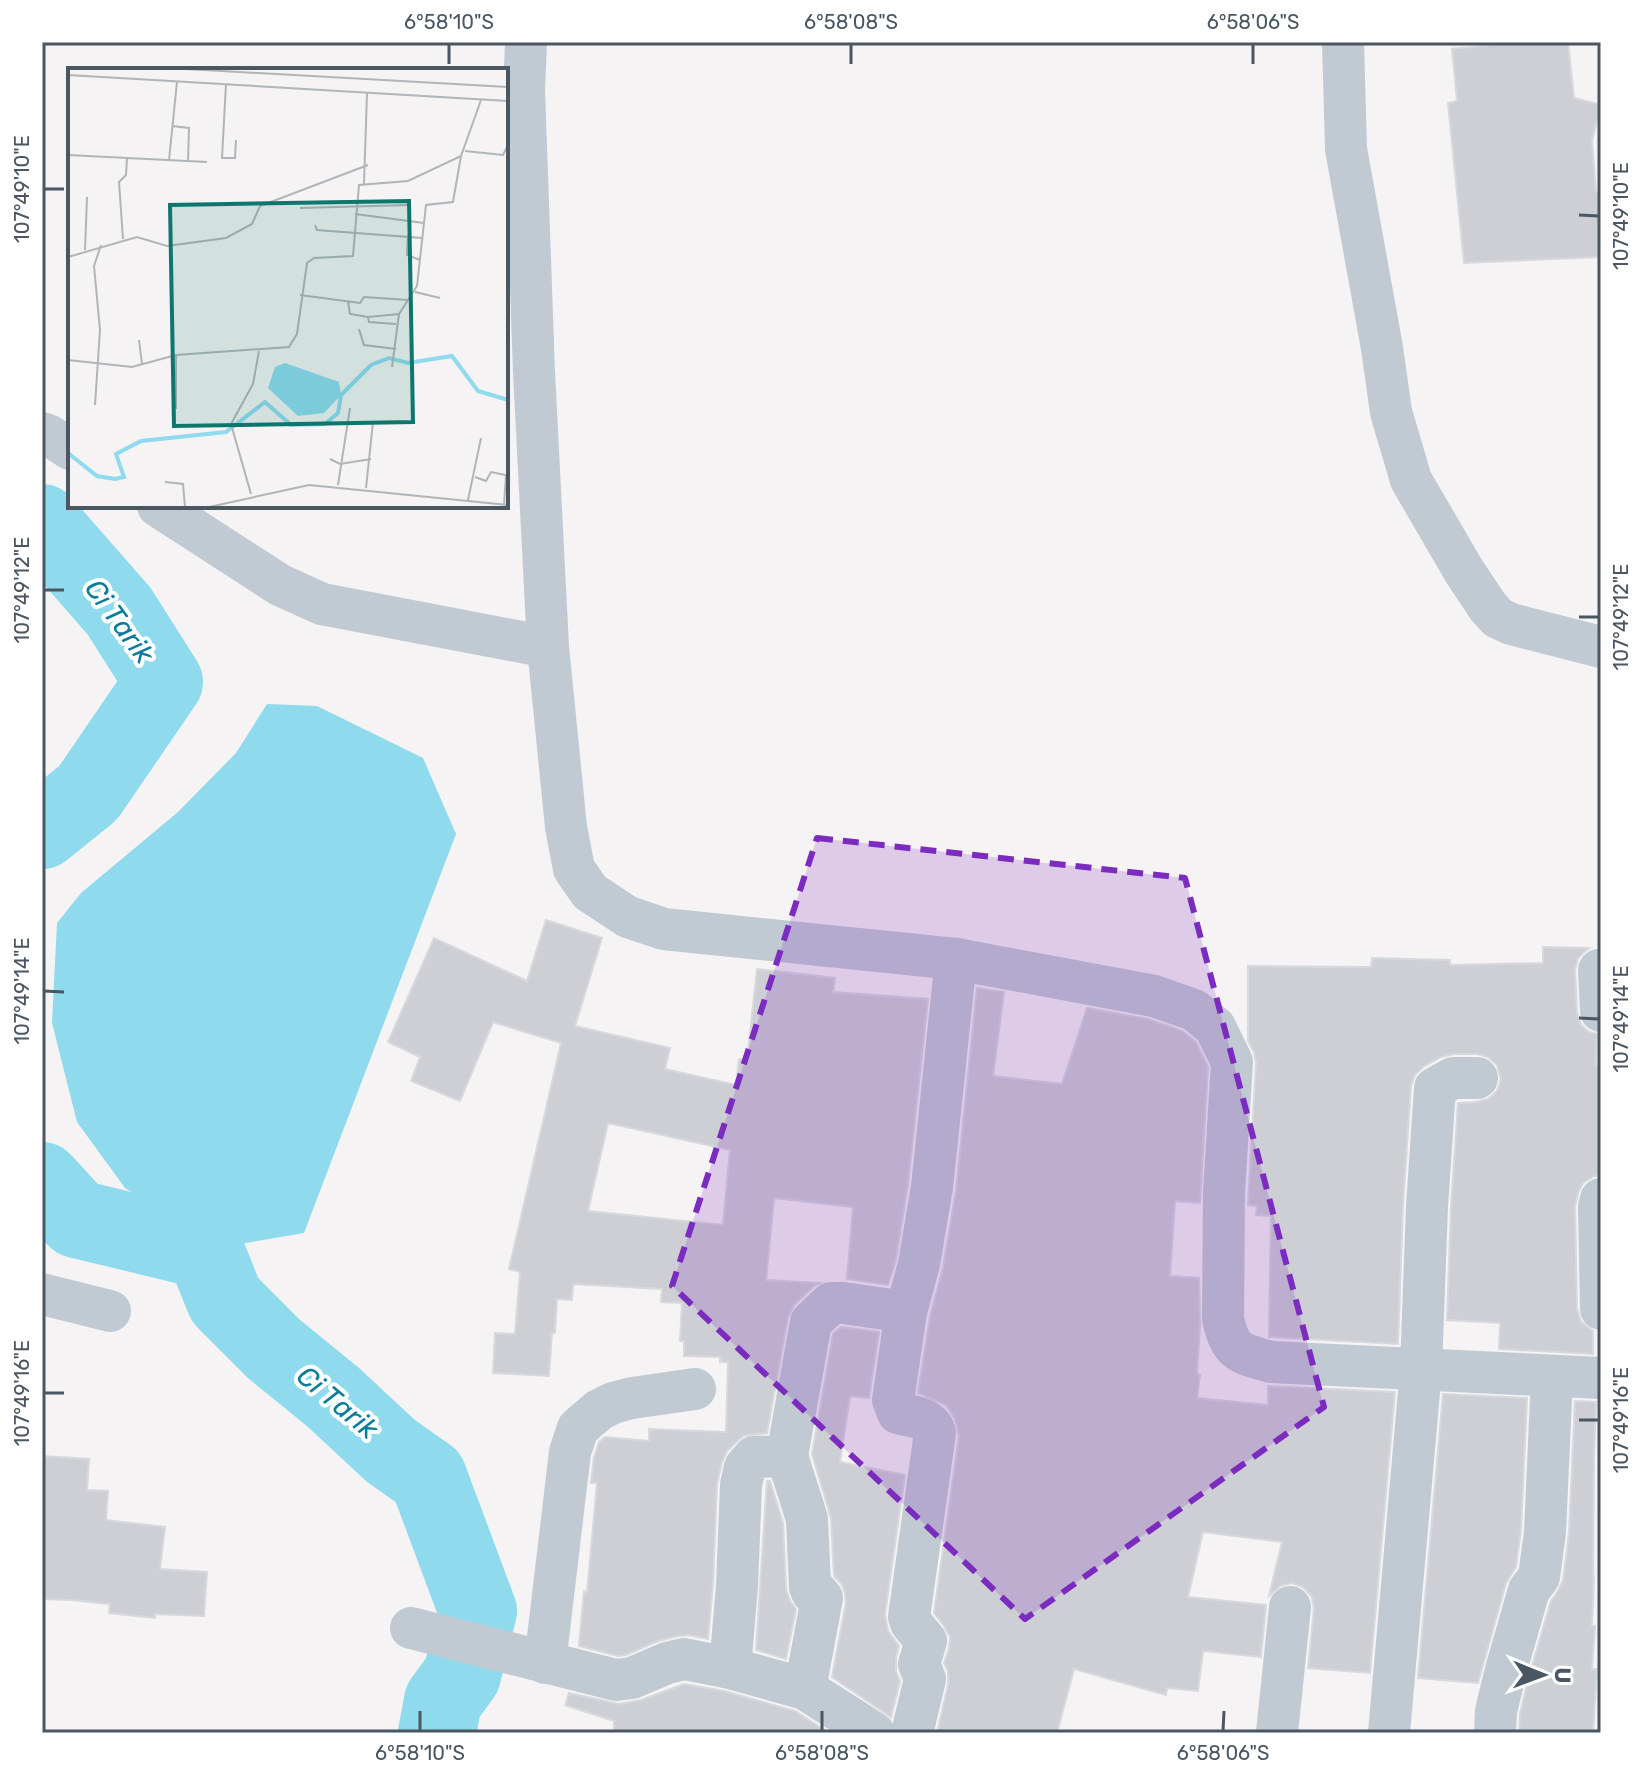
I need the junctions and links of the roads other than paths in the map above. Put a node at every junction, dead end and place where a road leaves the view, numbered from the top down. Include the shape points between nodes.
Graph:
1 (526, 42) edge
2 (1343, 42) edge
3 (42, 433) edge
4 (68, 448) edge
5 (161, 508) edge
6 (548, 647) junction
7 (1601, 647) edge
8 (956, 959) junction
9 (1599, 970) edge
10 (1601, 1011) edge
11 (1477, 1078) dead end
12 (1601, 1199) edge
13 (42, 1294) edge
14 (1601, 1309) edge
15 (110, 1311) dead end
16 (906, 1312) junction
17 (1421, 1369) junction
18 (1552, 1376) junction
19 (1601, 1378) edge
20 (695, 1389) dead end
21 (787, 1456) junction
22 (1290, 1607) dead end
23 (411, 1628) dead end
24 (545, 1663) junction
25 (730, 1668) junction
26 (805, 1689) junction
27 (874, 1733) edge
28 (912, 1733) edge
29 (1277, 1733) edge
30 (1389, 1733) edge
31 (1495, 1733) edge

1 - 6 street
2 - 7 street via 1346,149 1391,412 1411,480 1498,618
3 - 4 street
5 - 6 street via 280,585 322,604
6 - 8 street via 566,827 574,869 590,892 628,917 664,929
8 - 16 street via 932,1187
8 - 17 street via 1154,996 1194,1010 1215,1027 1232,1062 1223,1319 1232,1345 1271,1362
9 - 10 street
11 - 17 street via 1453,1078 1435,1088
12 - 14 street
13 - 15 street
16 - 21 street via 831,1303 811,1322
16 - 28 street via 893,1400 898,1413 928,1421 935,1433 909,1617 926,1641 919,1664 925,1679
17 - 18 street
17 - 30 street
18 - 19 street
18 - 31 street via 1539,1577 1529,1590 1506,1670
20 - 24 street via 613,1403 578,1428 570,1452
21 - 25 street via 754,1457 745,1467
21 - 26 street via 807,1519 810,1587 822,1598
22 - 29 street
23 - 24 street
24 - 25 street via 616,1680 684,1659
25 - 26 street
26 - 27 street

